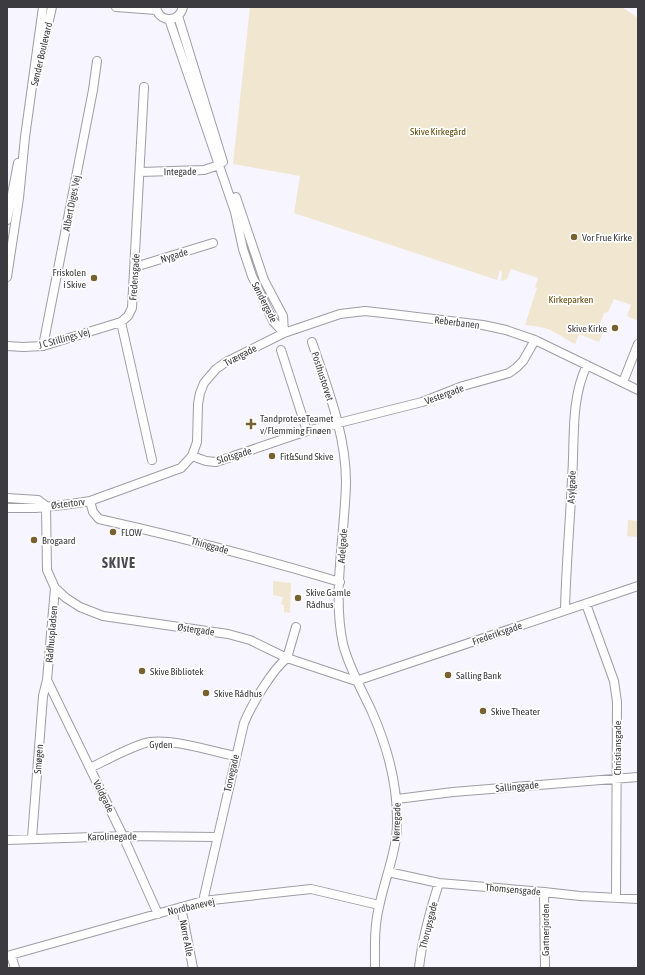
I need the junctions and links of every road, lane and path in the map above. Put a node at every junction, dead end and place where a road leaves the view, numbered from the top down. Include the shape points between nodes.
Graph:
1 (43, 7) edge
2 (52, 7) edge
3 (116, 7) edge
4 (182, 7) edge
5 (156, 8) edge
6 (178, 16) junction
7 (168, 19) junction
8 (97, 61) dead end
9 (144, 87) dead end
10 (30, 101) junction
11 (24, 137) junction
12 (219, 165) junction
13 (140, 172) junction
14 (7, 220) edge
15 (213, 243) dead end
16 (8, 265) edge
17 (135, 267) junction
18 (7, 278) edge
19 (121, 322) junction
20 (284, 333) junction
21 (536, 340) junction
22 (312, 342) dead end
23 (638, 344) edge
24 (7, 346) edge
25 (42, 346) junction
26 (281, 350) dead end
27 (587, 365) junction
28 (623, 382) junction
29 (638, 390) edge
30 (334, 410) joint
31 (338, 422) junction
32 (307, 431) junction
33 (192, 456) junction
34 (152, 460) dead end
35 (7, 498) edge
36 (90, 501) junction
37 (46, 506) junction
38 (7, 508) edge
39 (340, 582) junction
40 (638, 586) edge
41 (55, 588) junction
42 (586, 604) junction
43 (565, 610) junction
44 (296, 627) dead end
45 (287, 658) junction
46 (47, 680) junction
47 (356, 681) junction
48 (235, 756) junction
49 (90, 768) junction
50 (638, 777) edge
51 (617, 778) junction
52 (397, 799) junction
53 (124, 836) junction
54 (217, 837) junction
55 (32, 838) junction
56 (7, 840) edge
57 (388, 872) junction
58 (439, 883) junction
59 (544, 892) junction
60 (616, 898) junction
61 (638, 899) edge
62 (203, 901) junction
63 (379, 905) junction
64 (181, 907) junction
65 (158, 914) junction
66 (9, 955) edge
67 (15, 968) edge
68 (193, 968) edge
69 (375, 968) edge
70 (419, 968) edge
71 (545, 968) edge

1 - 10 street, Sønder Boulevard
2 - 10 street, Sønder Boulevard
3 - 5 street
4 - 6 street
5 - 7 street via 161,16
6 - 7 street
6 - 20 street, Søndergade via 258,264 273,300 283,316
7 - 12 street, Søndergade
8 - 25 street, Albert Diges Vej
9 - 13 street, Fredensgade
10 - 11 street, Sønder Boulevard
11 - 14 street, Sønder Boulevard
11 - 16 street, Sønder Boulevard via 19,198
12 - 13 street, Integade via 204,170
12 - 20 street, Søndergade via 255,284 273,321
13 - 17 street, Fredensgade
15 - 17 street, Nygade
16 - 18 street, Sønder Boulevard
17 - 19 street, Fredensgade via 132,308
19 - 25 street, J C Stillings Vej
19 - 34 street
20 - 21 street, Reberbanen via 333,315 365,311 483,325
20 - 33 street, Tværgade via 226,362 208,377 198,396 197,442
21 - 27 street, Reberbanen
21 - 31 street, Vestergade via 523,361 508,373 463,386 422,402
22 - 30 street, Posthustorvet
23 - 28 street
24 - 25 street, J C Stillings Vej
26 - 32 street
27 - 28 street, Reberbanen
27 - 43 street, Asylgade via 581,377 575,405
28 - 29 street, Reberbanen
30 - 31 street, Adelgade
31 - 32 street, Slotsgade
31 - 39 street, Adelgade via 346,482
32 - 33 street, Slotsgade via 216,462
33 - 36 street via 185,465 176,470
35 - 37 street, Østertorv via 38,500
36 - 37 street, Østertorv via 64,506
36 - 39 street, Thinggade via 93,512 99,519 178,537
37 - 38 street, Østertorv
37 - 41 street, Østergade via 47,570
39 - 47 street, Adelgade via 340,622
40 - 42 street, Frederiksgade
41 - 45 street, Østergade via 80,607 103,616 228,634 250,640
41 - 46 street, Rådhuspladsen
42 - 43 street, Frederiksgade
42 - 51 street, Christiansgade via 614,681 618,702
43 - 47 street, Frederiksgade
44 - 45 street
45 - 47 street, Østergade
45 - 48 street, Torvegade via 279,664 250,709
46 - 49 street, Voldgade
46 - 55 street, Smøgen via 43,696
47 - 52 street, Nørregade via 386,750
48 - 49 street, Gyden via 179,744 149,742
48 - 54 street, Torvegade
49 - 53 street, Voldgade
50 - 51 street, Sallinggade
51 - 52 street, Sallinggade
51 - 60 street, Christiansgade
52 - 57 street, Nørregade via 397,833
53 - 54 street, Karolinegade
53 - 55 street, Karolinegade
53 - 65 street, Voldgade
54 - 62 street, Torvegade
55 - 56 street, Karolinegade
57 - 58 street, Thomsensgade
57 - 63 street, Nørregade
58 - 59 street, Thomsensgade
58 - 70 street, Thorupsgade via 421,949
59 - 60 street, Thomsensgade
59 - 71 street, Gartnerjorden
60 - 61 street, Thomsensgade
62 - 63 street, Nordbanevej via 311,889
62 - 64 street, Nordbanevej
63 - 69 street, Nørregade
64 - 65 street, Nordbanevej
64 - 68 street, Nørre Alle
65 - 66 street, Nordbanevej
66 - 67 street

